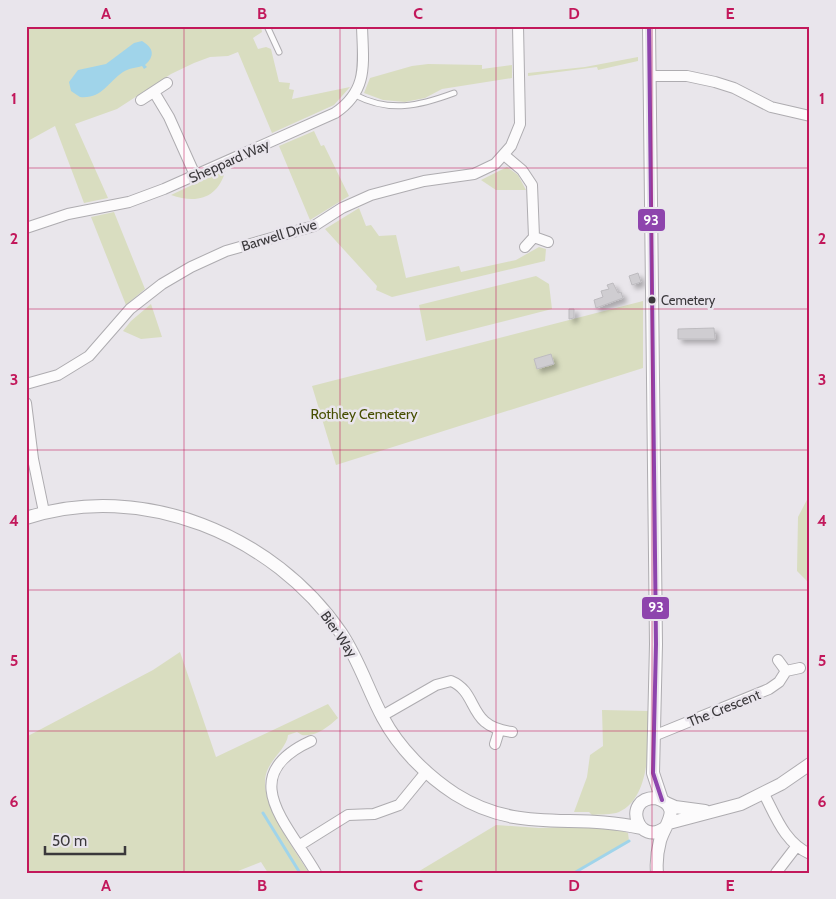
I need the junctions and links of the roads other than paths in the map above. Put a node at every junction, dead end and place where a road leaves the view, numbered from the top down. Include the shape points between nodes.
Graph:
1 (267, 26) edge
2 (362, 26) edge
3 (518, 26) edge
4 (649, 26) edge
5 (279, 52) dead end
6 (649, 76) junction
7 (167, 83) dead end
8 (154, 92) junction
9 (454, 93) dead end
10 (355, 95) junction
11 (141, 100) dead end
12 (810, 116) edge
13 (504, 155) junction
14 (195, 175) junction
15 (26, 228) edge
16 (534, 237) junction
17 (548, 242) dead end
18 (525, 247) dead end
19 (26, 384) edge
20 (26, 403) edge
21 (44, 512) junction
22 (26, 518) edge
23 (778, 660) dead end
24 (800, 668) dead end
25 (786, 671) junction
26 (382, 716) junction
27 (498, 731) junction
28 (512, 732) dead end
29 (656, 735) junction
30 (311, 741) dead end
31 (495, 744) dead end
32 (810, 764) edge
33 (426, 772) junction
34 (653, 773) junction
35 (764, 794) junction
36 (664, 801) junction
37 (640, 805) junction
38 (715, 812) junction
39 (606, 821) junction
40 (668, 825) junction
41 (643, 829) junction
42 (300, 845) junction
43 (796, 847) junction
44 (810, 854) edge
45 (656, 856) junction
46 (316, 873) edge
47 (657, 873) edge
48 (776, 873) edge

1 - 5 lane
2 - 10 street via 362,78
3 - 13 street, Barwell Drive via 520,124
4 - 6 street
6 - 12 street via 687,76 715,82 734,88 771,108
6 - 29 street
7 - 8 street
8 - 11 street
8 - 14 street via 169,116
9 - 10 lane via 426,104 403,108 379,105
10 - 14 street, Sheppard Way via 335,113
13 - 16 street via 522,170 532,185
13 - 19 street, Barwell Drive via 496,164 474,174 416,182 371,195 314,226 226,251 191,267 162,284 130,310 89,356 58,375
14 - 15 street, Sheppard Way via 129,202 83,210
16 - 17 street
16 - 18 street
20 - 21 street
21 - 22 street, Bier Way
21 - 26 street, Bier Way via 98,506 158,510 217,530 245,545 298,584 323,610 356,657
23 - 25 street
24 - 25 street
25 - 29 street, The Crescent via 769,689
26 - 27 street via 436,685 451,681 462,687 478,716
26 - 33 street, Bier Way via 392,734
27 - 28 street
27 - 31 street
29 - 34 street
30 - 42 street via 297,742 276,767 270,793
32 - 35 street
33 - 39 street, Bier Way via 483,809 502,815 539,822
33 - 42 street via 399,805 374,814 348,815
34 - 36 street
34 - 37 street
35 - 38 street
35 - 43 street via 784,833
36 - 37 street via 651,798
36 - 38 street via 682,808
36 - 40 street via 671,812
37 - 39 street, Bier Way
37 - 41 street via 636,818
38 - 40 street
39 - 41 street, Bier Way
40 - 41 street via 657,832
40 - 45 street
41 - 45 street
42 - 46 street
43 - 44 street
43 - 48 street
45 - 47 street

